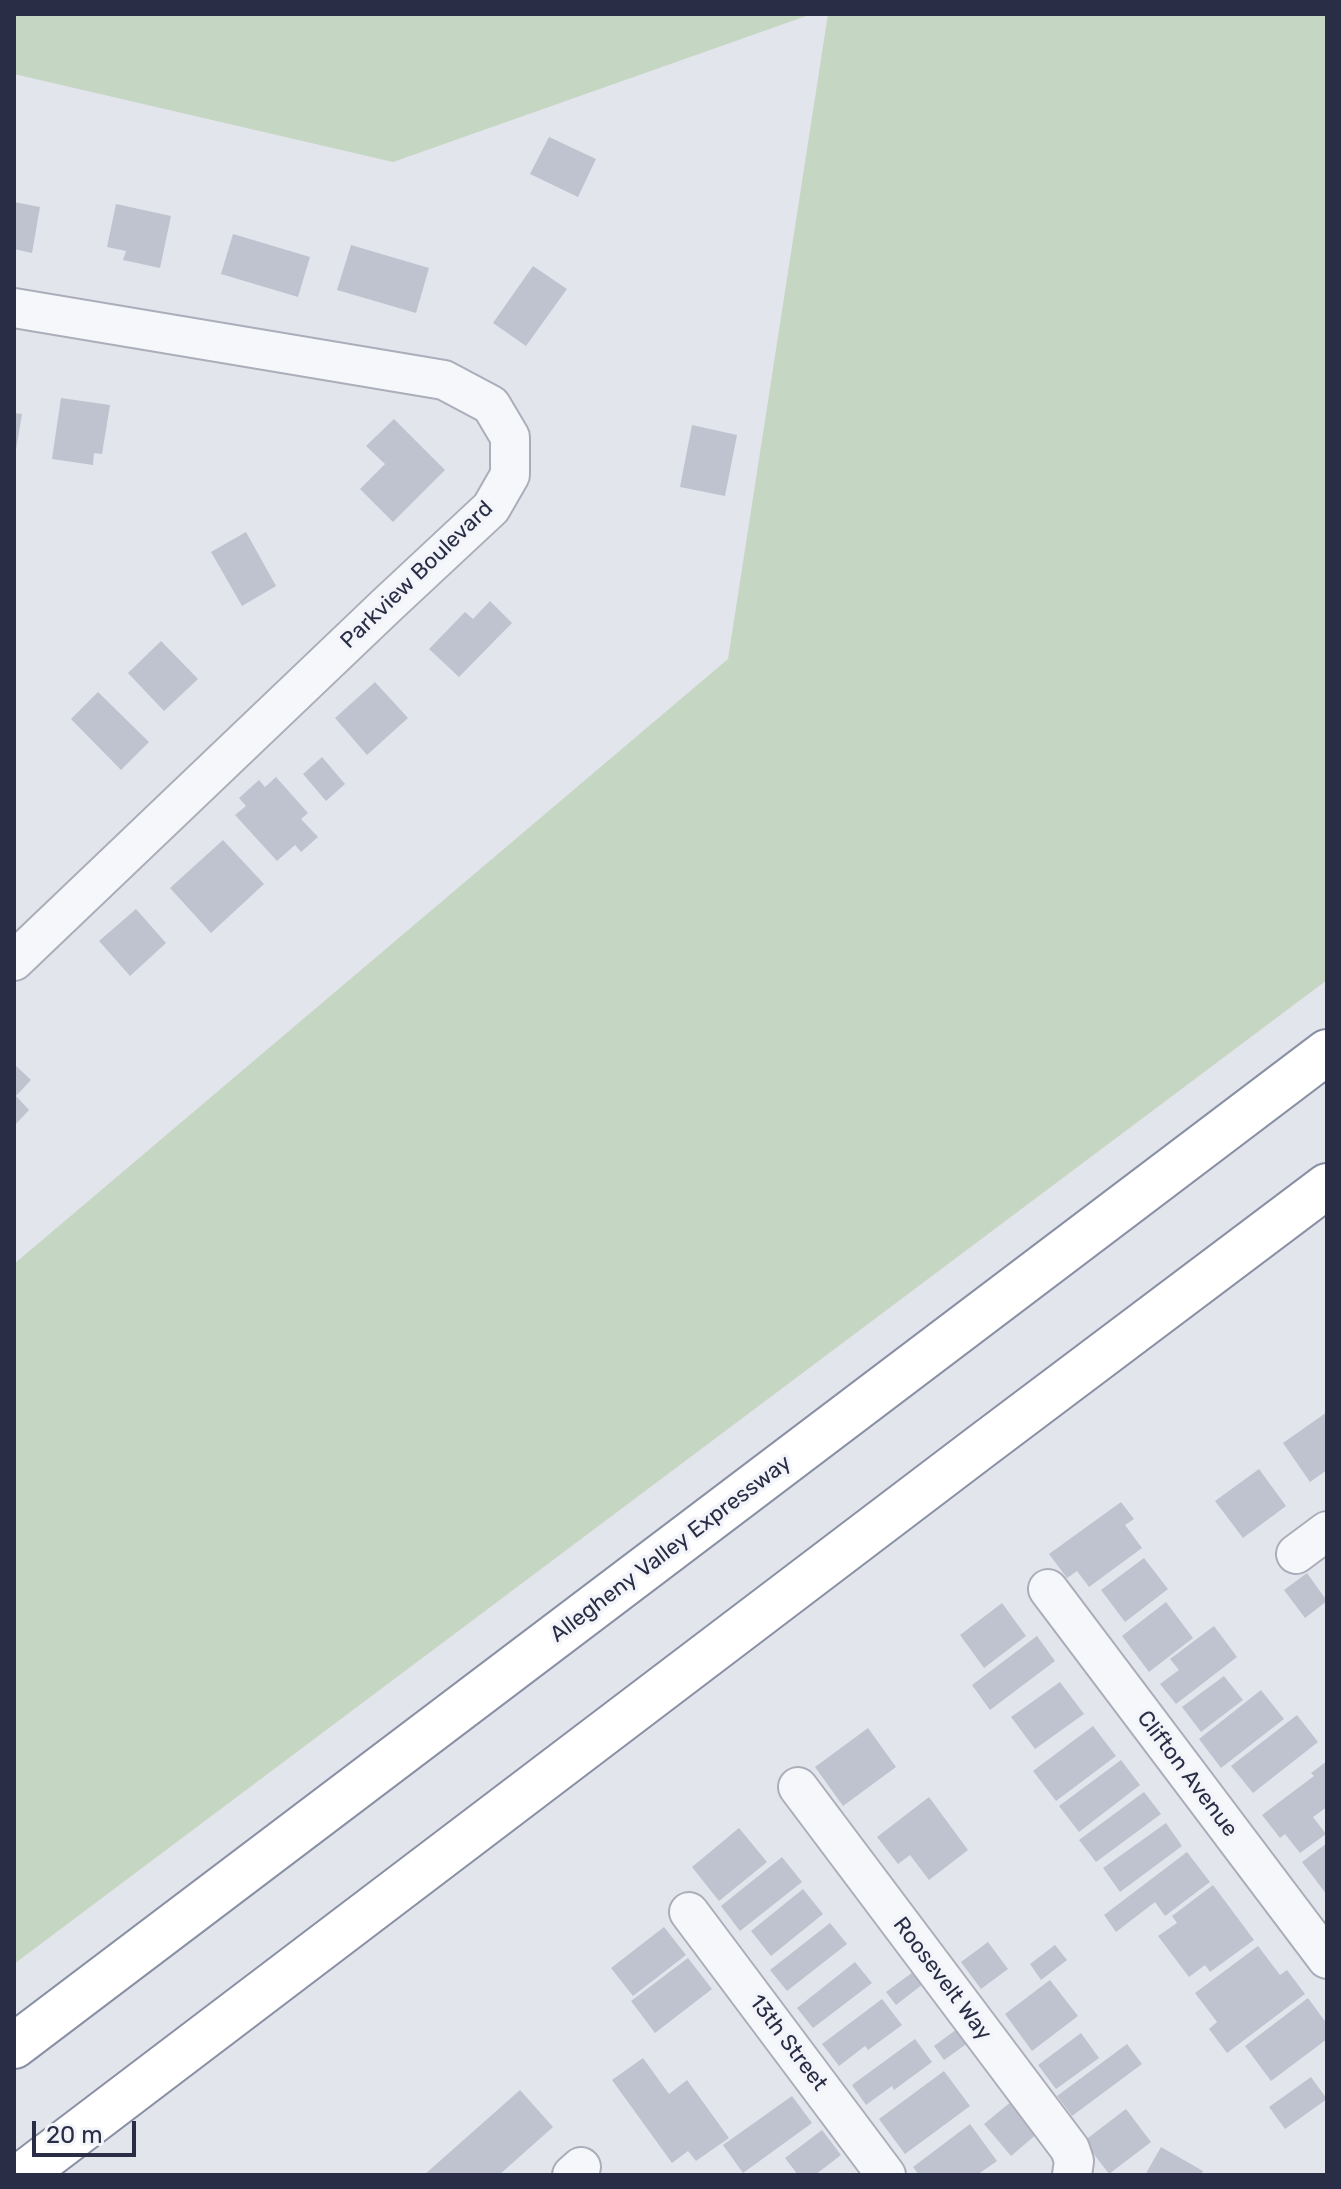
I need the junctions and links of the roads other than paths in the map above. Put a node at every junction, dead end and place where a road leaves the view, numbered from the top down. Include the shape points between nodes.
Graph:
1 (14, 308) edge
2 (14, 961) edge
3 (1327, 1052) edge
4 (1327, 1186) edge
5 (1327, 1531) edge
6 (1296, 1554) dead end
7 (1048, 1589) dead end
8 (798, 1787) dead end
9 (689, 1912) dead end
10 (1327, 1959) edge
11 (14, 2046) edge
12 (22, 2175) edge
13 (886, 2175) edge
14 (1072, 2175) edge

1 - 2 street, Parkview Boulevard via 444,380 491,405 510,437 510,475 491,508
3 - 11 highway, Allegheny Valley Expressway
4 - 12 highway
5 - 6 street
7 - 10 street, Clifton Avenue
8 - 14 street, Roosevelt Way via 1070,2149
9 - 13 street, 13th Street

